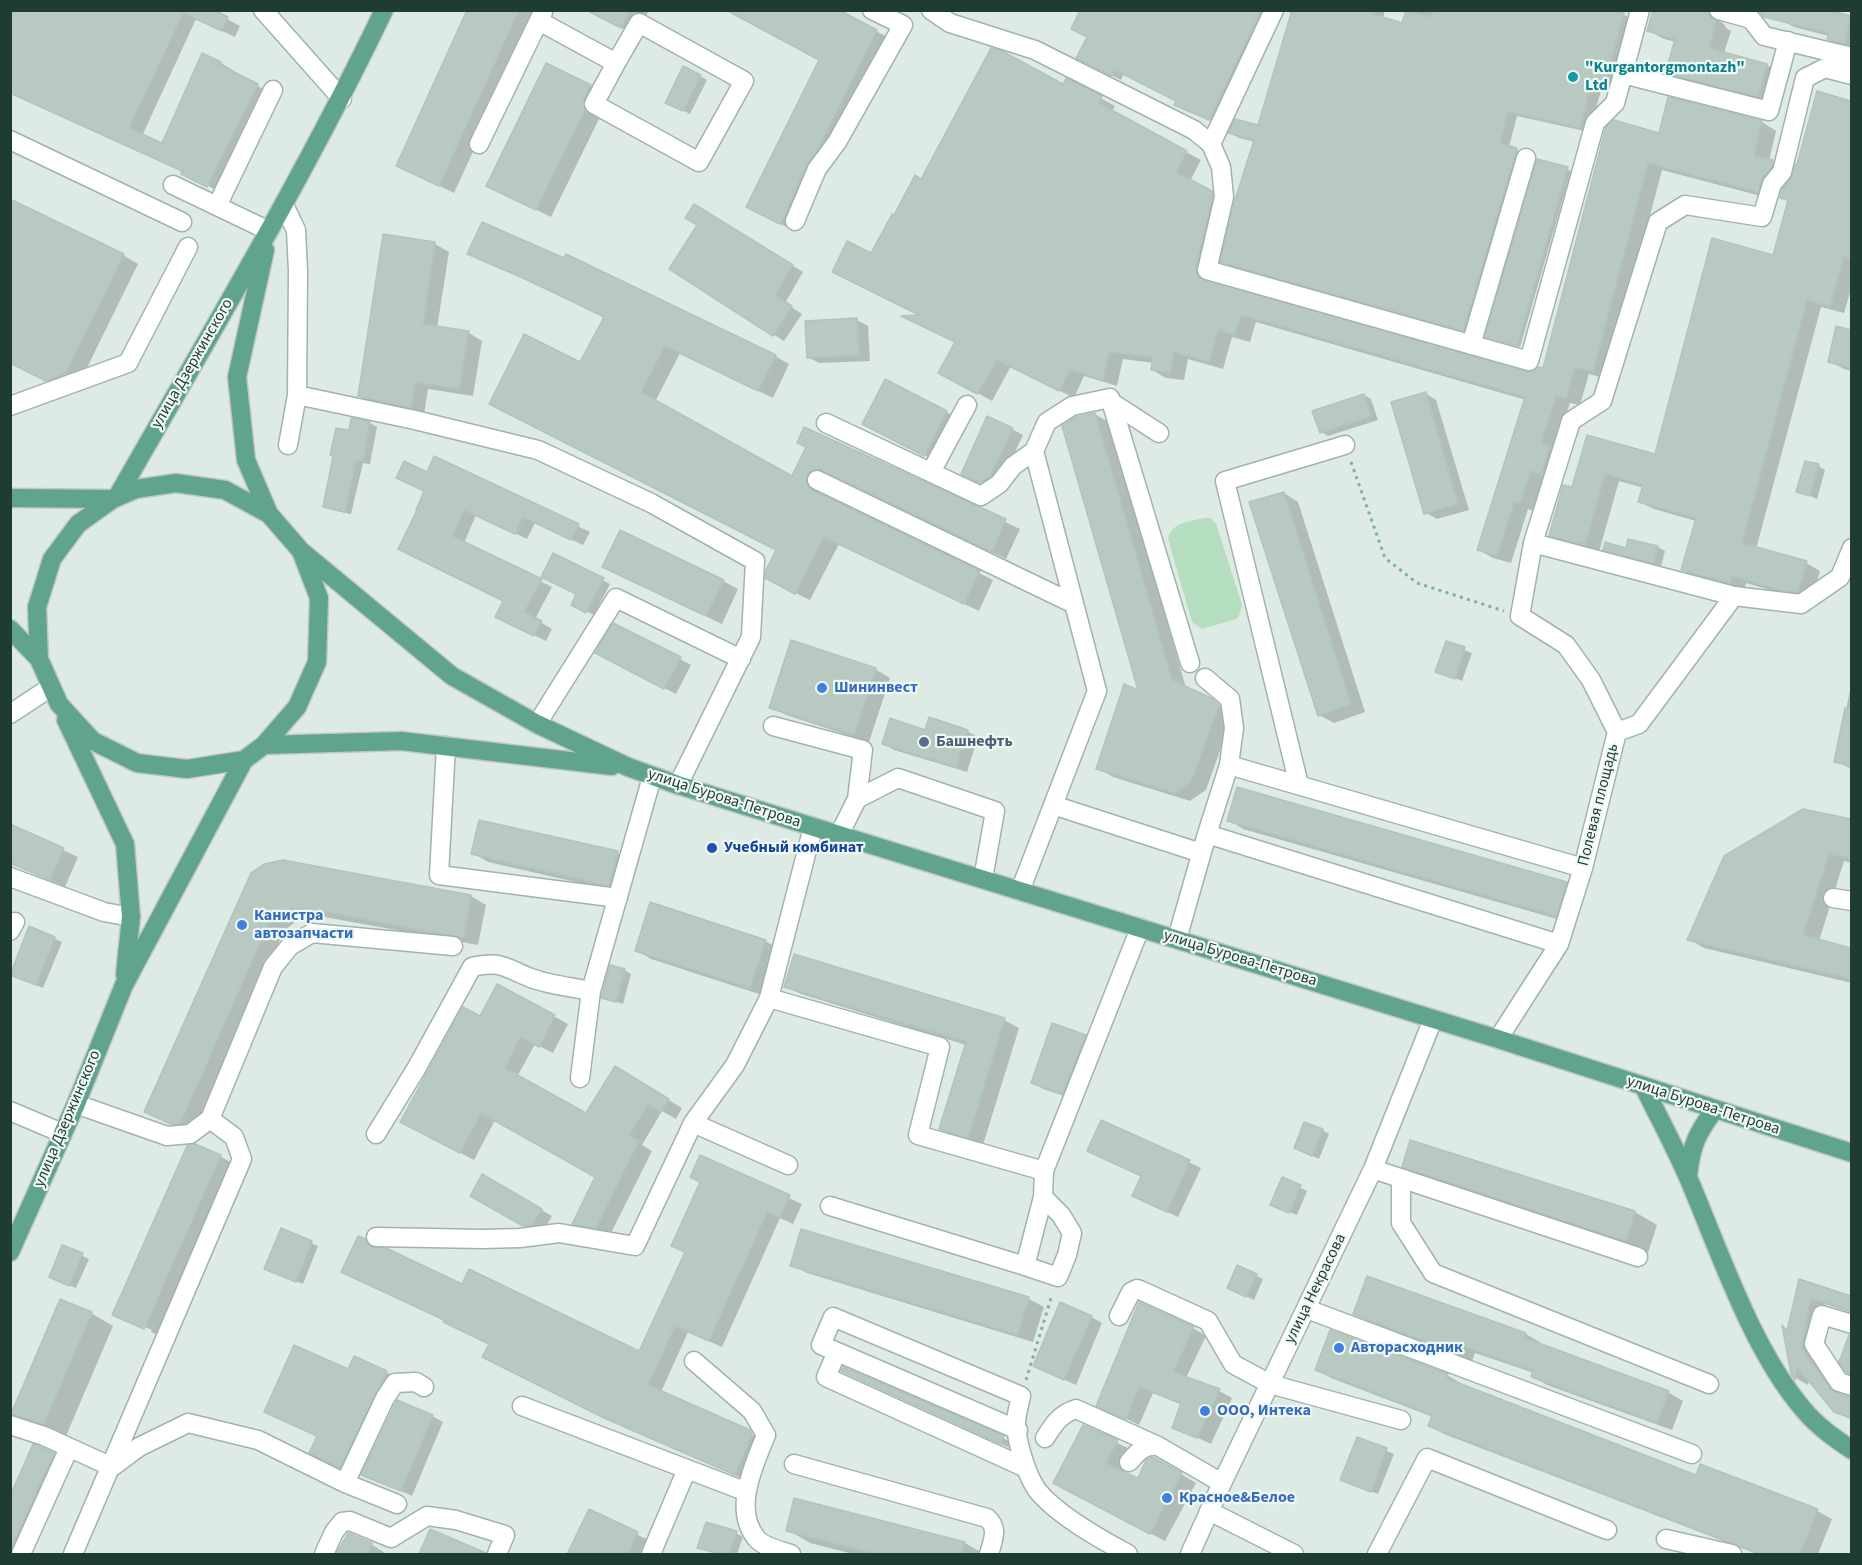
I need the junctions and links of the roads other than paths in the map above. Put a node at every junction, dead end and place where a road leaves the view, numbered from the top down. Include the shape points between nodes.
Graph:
1 (263, 10) edge
2 (384, 10) edge
3 (872, 10) edge
4 (931, 10) edge
5 (1274, 10) edge
6 (1640, 10) edge
7 (1719, 10) edge
8 (541, 16) edge
9 (906, 18) edge
10 (1788, 41) junction
11 (1851, 57) edge
12 (616, 63) junction
13 (1623, 74) junction
14 (1851, 75) edge
15 (273, 90) dead end
16 (342, 99) junction
17 (10, 140) edge
18 (479, 144) dead end
19 (1211, 144) junction
20 (1526, 158) dead end
21 (173, 185) dead end
22 (284, 205) junction
23 (217, 206) junction
24 (795, 221) dead end
25 (182, 222) dead end
26 (269, 231) junction
27 (188, 248) dead end
28 (1471, 345) junction
29 (297, 394) junction
30 (16, 400) edge
31 (1111, 402) junction
32 (967, 405) dead end
33 (826, 423) dead end
34 (1159, 433) dead end
35 (288, 445) dead end
36 (1345, 445) road end
37 (1034, 451) junction
38 (931, 472) junction
39 (817, 480) dead end
40 (10, 498) edge
41 (115, 498) junction
42 (268, 514) junction
43 (1533, 543) junction
44 (1851, 548) edge
45 (301, 551) junction
46 (1734, 596) junction
47 (1074, 604) junction
48 (10, 629) edge
49 (39, 659) junction
50 (741, 659) junction
51 (1190, 663) dead end
52 (1204, 678) dead end
53 (51, 687) junction
54 (58, 704) junction
55 (10, 714) edge
56 (537, 724) junction
57 (773, 726) dead end
58 (1617, 732) junction
59 (264, 745) junction
60 (446, 746) junction
61 (244, 760) junction
62 (1229, 765) junction
63 (628, 768) junction
64 (652, 777) junction
65 (678, 785) junction
66 (1299, 785) junction
67 (857, 799) junction
68 (1053, 806) junction
69 (813, 827) junction
70 (1207, 834) junction
71 (839, 835) junction
72 (1201, 854) junction
73 (1582, 868) junction
74 (10, 877) edge
75 (983, 879) junction
76 (1020, 891) junction
77 (618, 898) junction
78 (131, 916) junction
79 (1140, 928) junction
80 (1177, 939) junction
81 (1559, 944) junction
82 (453, 946) dead end
83 (124, 985) junction
84 (591, 991) junction
85 (769, 998) junction
86 (1433, 1019) junction
87 (1498, 1039) junction
88 (580, 1078) dead end
89 (1644, 1087) junction
90 (76, 1104) junction
91 (1715, 1109) junction
92 (10, 1111) edge
93 (210, 1119) junction
94 (693, 1123) junction
95 (62, 1133) junction
96 (376, 1134) dead end
97 (1851, 1153) edge
98 (788, 1165) dead end
99 (1373, 1169) junction
100 (1044, 1172) junction
101 (1688, 1178) junction
102 (1401, 1179) junction
103 (1043, 1197) junction
104 (830, 1206) dead end
105 (376, 1237) dead end
106 (10, 1252) edge
107 (1638, 1257) dead end
108 (1024, 1266) junction
109 (1307, 1309) junction
110 (1119, 1316) dead end
111 (1851, 1324) edge
112 (837, 1352) junction
113 (694, 1361) dead end
114 (1270, 1384) junction
115 (1709, 1384) dead end
116 (1851, 1386) edge
117 (424, 1387) dead end
118 (522, 1406) dead end
119 (1401, 1420) dead end
120 (10, 1425) edge
121 (1018, 1430) junction
122 (1045, 1438) dead end
123 (1158, 1446) junction
124 (69, 1448) junction
125 (1851, 1450) edge
126 (1692, 1454) dead end
127 (1129, 1462) dead end
128 (794, 1464) dead end
129 (112, 1467) junction
130 (1026, 1468) junction
131 (687, 1469) junction
132 (345, 1483) junction
133 (1221, 1483) junction
134 (747, 1492) junction
135 (397, 1504) dead end
136 (1209, 1511) junction
137 (1607, 1530) dead end
138 (1666, 1539) dead end
139 (21, 1554) edge
140 (73, 1554) edge
141 (324, 1554) edge
142 (497, 1554) edge
143 (651, 1554) edge
144 (792, 1554) edge
145 (990, 1554) edge
146 (1128, 1554) edge
147 (1190, 1554) edge
148 (1294, 1554) edge
149 (1377, 1554) edge
150 (1732, 1554) edge

1 - 16 street
2 - 16 main road, улица Дзержинского
3 - 9 street
4 - 19 street via 950,23 1035,50 1194,130
5 - 19 street
6 - 13 street
7 - 10 street via 1751,19 1764,36
8 - 12 street
8 - 18 street
9 - 24 street via 837,142 817,169
10 - 11 street
10 - 13 street via 1768,111
12 - 12 street via 594,104 699,162 744,81 639,23
13 - 28 street via 1615,103 1595,123 1528,361
14 - 43 street via 1825,68 1805,78 1782,172 1772,184 1762,217 1685,205 1658,222 1602,401 1571,421
15 - 23 street
16 - 22 main road, улица Дзержинского
17 - 25 street
19 - 28 street via 1221,167 1224,197 1207,270
20 - 28 street
21 - 23 street
22 - 26 main road, улица Дзержинского
22 - 29 street via 296,230
23 - 26 street
26 - 41 main road, улица Дзержинского
26 - 42 main road, улица Дзержинского via 237,377 246,460
27 - 30 street via 128,363
29 - 35 street
29 - 50 street via 538,450 651,503 755,561 751,637
31 - 34 street
31 - 37 street via 1110,398 1072,406 1047,422
31 - 51 street
32 - 38 street
33 - 38 street
36 - 66 street via 1225,480
37 - 38 street via 981,496
37 - 47 street
39 - 47 street
40 - 41 main road
41 - 42 main road via 136,489 176,483 225,490
41 - 49 main road via 78,525 52,560 37,607
42 - 45 main road
43 - 46 street
43 - 58 street via 1520,616 1566,645 1591,680
44 - 46 street via 1840,577 1801,604
45 - 56 main road, улица Бурова-Петрова via 452,676
45 - 59 main road via 319,598 317,662 297,707
46 - 58 street, Полевая площадь via 1639,724
47 - 68 street via 1097,691
48 - 49 main road
49 - 53 main road, улица Дзержинского
50 - 56 street via 616,598
50 - 65 street
52 - 62 street via 1230,699 1234,728
53 - 54 main road, улица Дзержинского
53 - 55 street
54 - 61 main road via 93,741 138,763 187,769
54 - 78 main road, улица Дзержинского via 125,844
56 - 63 main road, улица Бурова-Петрова
57 - 67 street via 863,750
58 - 73 street, Полевая площадь
59 - 60 main road, улица Бурова-Петрова via 401,741
59 - 61 main road
60 - 63 main road, улица Бурова-Петрова
60 - 77 street via 439,875
61 - 83 main road, улица Дзержинского
62 - 66 street
62 - 70 street
63 - 64 main road, улица Бурова-Петрова
64 - 65 main road, улица Бурова-Петрова
64 - 77 street
65 - 69 main road, улица Бурова-Петрова
66 - 73 street
67 - 71 street
67 - 75 street via 898,778 995,811
68 - 72 street
68 - 76 street
69 - 71 main road, улица Бурова-Петрова
69 - 85 street
70 - 72 street
70 - 81 street
71 - 75 main road, улица Бурова-Петрова
72 - 80 street
73 - 81 street, Полевая площадь
74 - 78 street via 104,912
75 - 76 main road, улица Бурова-Петрова
76 - 79 main road, улица Бурова-Петрова
77 - 84 street
78 - 83 main road, улица Дзержинского
79 - 80 main road, улица Бурова-Петрова
79 - 100 street
80 - 86 main road, улица Бурова-Петрова
81 - 87 street, Полевая площадь
82 - 93 street via 312,933 290,946 273,967
83 - 90 main road, улица Дзержинского
84 - 88 street
84 - 96 street via 531,978 505,965 488,963 472,967
85 - 94 street via 735,1065
85 - 100 street via 940,1047 918,1135
86 - 87 main road, улица Бурова-Петрова
86 - 99 street, улица Некрасова
87 - 89 main road, улица Бурова-Петрова
89 - 91 main road, улица Бурова-Петрова
89 - 101 main road
90 - 93 street via 167,1136 190,1134
90 - 95 main road, улица Дзержинского
91 - 97 main road, улица Бурова-Петрова
91 - 101 main road via 1701,1128 1691,1153
92 - 95 street
93 - 129 street via 234,1137 242,1159
94 - 98 street
94 - 105 street via 634,1246 560,1233 482,1239
95 - 106 main road, улица Дзержинского
99 - 102 street
99 - 109 street, улица Некрасова
100 - 103 street
101 - 125 main road via 1740,1301 1777,1373 1803,1409
102 - 107 street
102 - 115 street via 1401,1223 1432,1273
103 - 108 street
103 - 108 street via 1072,1233 1067,1255 1058,1277
104 - 108 street
109 - 114 street, улица Некрасова
109 - 126 street
110 - 114 street via 1131,1292 1137,1289 1189,1311 1208,1321 1233,1364
111 - 116 street via 1822,1315 1814,1344 1839,1382
112 - 121 street
112 - 121 street via 821,1345 833,1317 1021,1396
112 - 130 street via 826,1377
113 - 134 street via 752,1411 766,1435
114 - 119 street
114 - 133 street, улица Некрасова
117 - 132 street via 416,1382 395,1383
118 - 131 street
120 - 124 street
121 - 130 street
122 - 123 street via 1064,1413 1076,1409
123 - 127 street via 1142,1448
123 - 133 street
124 - 129 street
124 - 139 street
128 - 145 street via 987,1518 995,1533
129 - 132 street via 139,1447 188,1423 258,1440
129 - 140 street
130 - 146 street via 1038,1490 1065,1515
131 - 134 street
131 - 143 street
132 - 135 street
133 - 136 street, улица Некрасова
134 - 144 street via 747,1521 758,1540
136 - 147 street, улица Некрасова
136 - 148 street
137 - 149 street via 1427,1458
138 - 150 street
141 - 142 street via 342,1522 350,1521 391,1538 428,1516 505,1535

